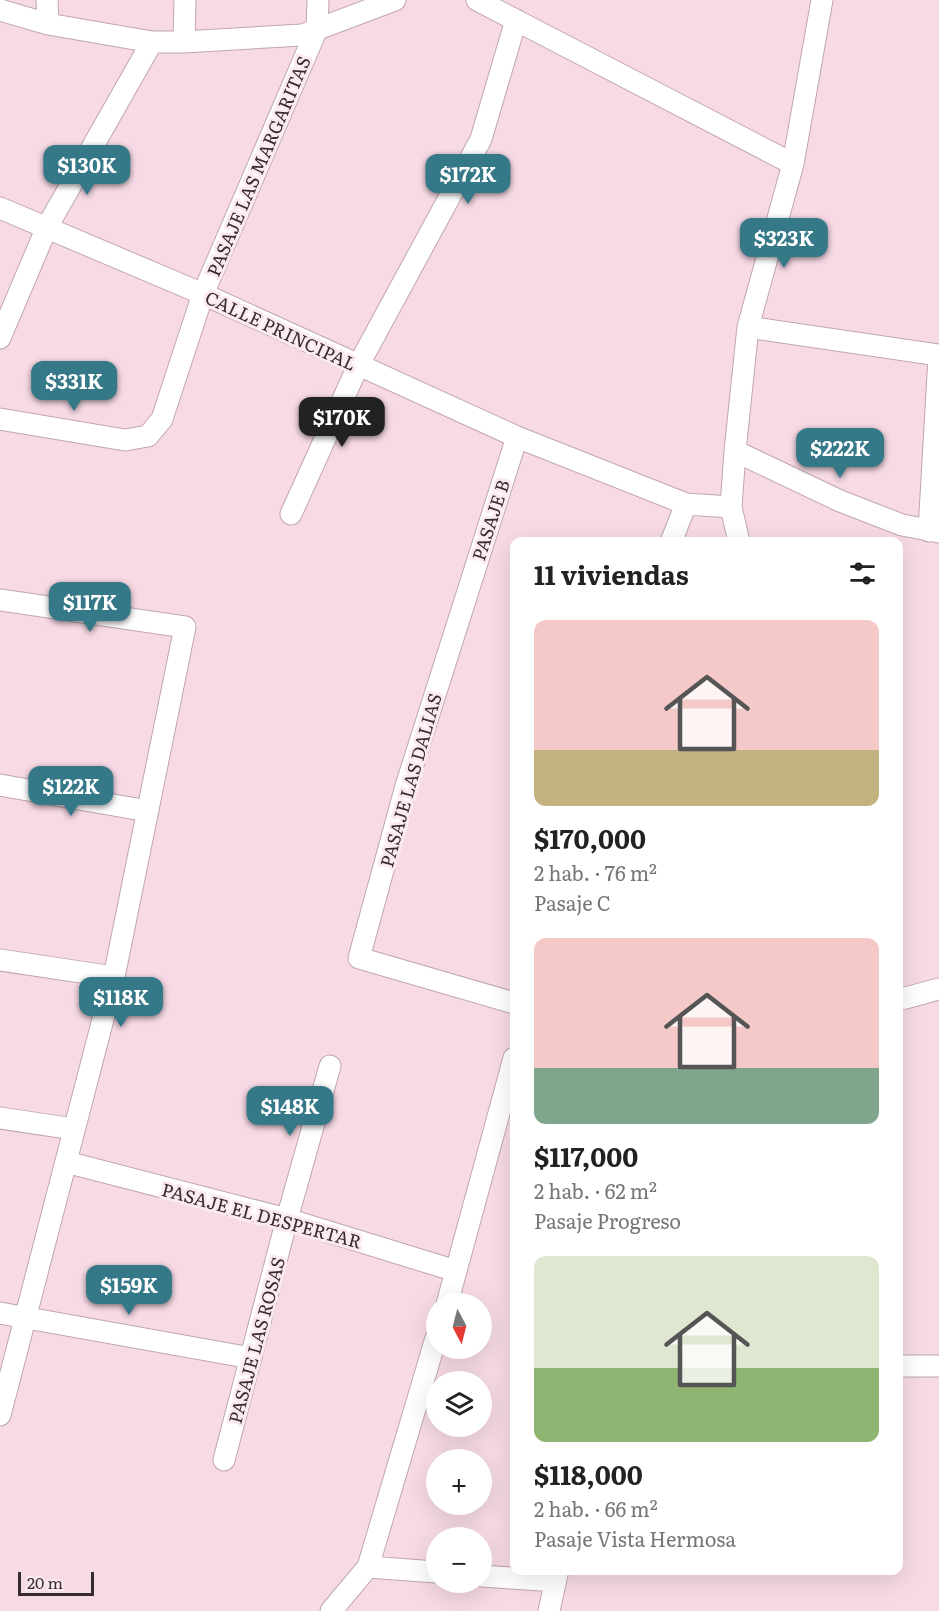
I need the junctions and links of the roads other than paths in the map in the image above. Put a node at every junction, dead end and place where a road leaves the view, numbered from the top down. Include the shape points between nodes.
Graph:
1 (47, 0) edge
2 (185, 0) edge
3 (318, 0) edge
4 (396, 0) edge
5 (477, 0) edge
6 (822, 0) edge
7 (0, 10) edge
8 (516, 20) junction
9 (48, 24) junction
10 (318, 29) junction
11 (152, 42) junction
12 (184, 42) junction
13 (794, 164) junction
14 (0, 208) edge
15 (47, 226) junction
16 (203, 294) junction
17 (748, 327) junction
18 (0, 338) edge
19 (939, 356) edge
20 (358, 366) junction
21 (0, 419) edge
22 (517, 437) junction
23 (735, 451) junction
24 (686, 504) junction
25 (731, 507) junction
26 (291, 514) dead end
27 (934, 531) edge
28 (673, 537) edge
29 (739, 537) edge
30 (0, 600) edge
31 (463, 603) joint
32 (0, 784) edge
33 (148, 811) junction
34 (0, 960) edge
35 (114, 977) junction
36 (939, 989) edge
37 (903, 999) edge
38 (510, 1002) edge
39 (330, 1066) dead end
40 (510, 1073) edge
41 (0, 1118) edge
42 (74, 1129) junction
43 (66, 1162) junction
44 (287, 1219) junction
45 (456, 1271) junction
46 (450, 1293) edge
47 (0, 1313) edge
48 (26, 1318) junction
49 (251, 1358) junction
50 (430, 1359) edge
51 (903, 1366) edge
52 (939, 1366) edge
53 (0, 1415) edge
54 (224, 1460) dead end
55 (368, 1567) junction
56 (426, 1571) edge
57 (492, 1576) edge
58 (556, 1576) edge
59 (331, 1611) edge
60 (549, 1611) edge

1 - 9 street
2 - 12 street
3 - 10 street
4 - 10 street
5 - 8 street
6 - 13 street
7 - 9 street
8 - 13 street
8 - 20 street via 482,139
9 - 11 street
10 - 12 street via 303,35
10 - 16 street, PASAJE LAS MARGARITAS
11 - 12 street
11 - 15 street
13 - 17 street
14 - 15 street, CALLE PRINCIPAL
15 - 16 street, CALLE PRINCIPAL
15 - 18 street
16 - 20 street, CALLE PRINCIPAL
16 - 21 street, PASAJE LAS MARGARITAS via 162,420 148,436 125,440
17 - 19 street
17 - 23 street
19 - 27 street
20 - 22 street, CALLE PRINCIPAL
20 - 26 street
22 - 24 street, CALLE PRINCIPAL
22 - 31 street, PASAJE B
23 - 25 street
23 - 27 street via 840,501 902,525
24 - 25 street, CALLE PRINCIPAL
24 - 28 street
25 - 29 street
30 - 33 street via 185,627
31 - 38 street, PASAJE LAS DALIAS via 406,786 359,958
32 - 33 street
33 - 35 street
34 - 35 street
35 - 42 street
36 - 37 street
39 - 44 street
40 - 45 street
41 - 42 street
42 - 43 street
43 - 44 street, PASAJE EL DESPERTAR
43 - 48 street
44 - 45 street, PASAJE EL DESPERTAR
44 - 49 street, PASAJE LAS ROSAS
45 - 46 street
47 - 48 street
48 - 49 street
48 - 53 street
49 - 54 street, PASAJE LAS ROSAS
50 - 55 street
51 - 52 street
55 - 56 street
55 - 59 street
57 - 58 street
58 - 60 street

